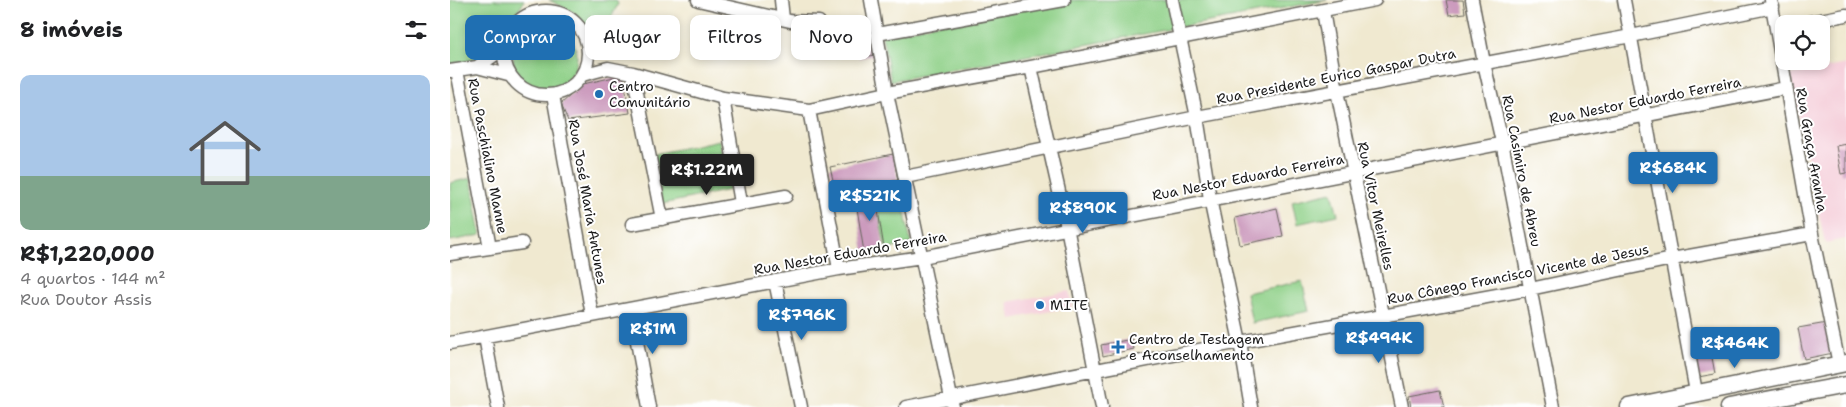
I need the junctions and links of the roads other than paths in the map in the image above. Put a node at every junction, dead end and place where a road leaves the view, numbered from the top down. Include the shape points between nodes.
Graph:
1 (533, 0) edge
2 (540, 0) edge
3 (700, 0) edge
4 (781, 0) edge
5 (871, 0) edge
6 (1064, 0) edge
7 (1172, 0) edge
8 (1375, 0) edge
9 (1472, 0) edge
10 (1624, 0) edge
11 (1772, 3) edge
12 (550, 11) junction
13 (1323, 11) junction
14 (528, 15) joint
15 (1776, 15) edge
16 (1846, 15) edge
17 (1830, 18) edge
18 (783, 19) junction
19 (791, 20) edge
20 (876, 34) junction
21 (1631, 36) junction
22 (585, 38) edge
23 (1179, 38) junction
24 (486, 60) edge
25 (504, 60) edge
26 (587, 60) edge
27 (598, 60) edge
28 (1484, 63) junction
29 (477, 66) junction
30 (1031, 67) junction
31 (608, 68) junction
32 (1784, 70) edge
33 (453, 71) edge
34 (633, 73) junction
35 (508, 75) junction
36 (582, 75) junction
37 (1786, 88) junction
38 (1337, 91) junction
39 (887, 93) junction
40 (553, 95) junction
41 (723, 98) junction
42 (809, 110) junction
43 (1644, 116) junction
44 (1196, 117) junction
45 (1502, 142) junction
46 (1050, 147) junction
47 (1354, 171) junction
48 (905, 176) junction
49 (786, 196) dead end
50 (1210, 199) junction
51 (741, 203) junction
52 (662, 219) junction
53 (632, 224) dead end
54 (1067, 227) junction
55 (1812, 234) junction
56 (522, 243) dead end
57 (490, 248) junction
58 (450, 254) edge
59 (922, 256) junction
60 (1672, 259) junction
61 (839, 269) junction
62 (775, 281) junction
63 (1530, 289) junction
64 (631, 309) junction
65 (592, 315) junction
66 (1383, 316) junction
67 (485, 337) junction
68 (1240, 342) junction
69 (450, 343) edge
70 (1843, 364) edge
71 (1096, 371) junction
72 (1846, 385) edge
73 (1696, 392) junction
74 (952, 403) edge
75 (498, 407) edge
76 (649, 407) edge
77 (802, 407) edge
78 (906, 407) edge
79 (1102, 407) edge
80 (1251, 407) edge
81 (1402, 407) edge
82 (1553, 407) edge
83 (1629, 407) edge
84 (1730, 407) edge

1 - 14 street
2 - 12 street
3 - 18 street
4 - 18 street
5 - 20 street
6 - 20 street
7 - 23 street
8 - 13 street
9 - 28 street, Rua Casimiro de Abreu
10 - 21 street
11 - 15 street, Rua Graça Aranha
11 - 21 street, Rua Presidente Eurico Gaspar Dutra
12 - 14 street
12 - 22 street via 573,20
13 - 23 street
13 - 38 street, Rua Vitor Meirelles
16 - 17 street
18 - 19 street
20 - 39 street
21 - 28 street, Rua Presidente Eurico Gaspar Dutra
21 - 43 street
23 - 30 street
23 - 44 street
24 - 29 street
25 - 35 street
26 - 36 street
27 - 31 street
28 - 38 street, Rua Presidente Eurico Gaspar Dutra
28 - 45 street, Rua Casimiro de Abreu
29 - 33 street
29 - 35 street
30 - 39 street
30 - 46 street
31 - 34 street
31 - 36 street
32 - 37 street, Rua Graça Aranha
33 - 57 street, Rua Paschialino Manne
34 - 41 street
34 - 52 street
35 - 40 street via 528,92 540,96
36 - 40 street via 575,85
37 - 43 street, Rua Nestor Eduardo Ferreira
37 - 55 street, Rua Graça Aranha
38 - 44 street, Rua Presidente Eurico Gaspar Dutra
38 - 47 street, Rua Vitor Meirelles
39 - 42 street
39 - 48 street
40 - 65 street, Rua José Maria Antunes
41 - 42 street
41 - 51 street
42 - 61 street
43 - 45 street, Rua Nestor Eduardo Ferreira
43 - 60 street
44 - 46 street, Rua Presidente Eurico Gaspar Dutra
44 - 50 street
45 - 47 street, Rua Nestor Eduardo Ferreira
45 - 63 street, Rua Casimiro de Abreu
46 - 48 street, Rua Presidente Eurico Gaspar Dutra
46 - 54 street
47 - 50 street, Rua Nestor Eduardo Ferreira
47 - 66 street, Rua Vitor Meirelles
48 - 59 street
49 - 51 street
50 - 54 street, Rua Nestor Eduardo Ferreira
50 - 68 street
51 - 52 street
52 - 53 street
54 - 59 street, Rua Nestor Eduardo Ferreira
54 - 71 street
55 - 60 street, Rua Cônego Francisco Vicente de Jesus
55 - 70 street, Rua Graça Aranha
56 - 57 street
57 - 58 street
59 - 61 street, Rua Nestor Eduardo Ferreira
59 - 74 street
60 - 63 street, Rua Cônego Francisco Vicente de Jesus
60 - 73 street
61 - 62 street, Rua Nestor Eduardo Ferreira
62 - 64 street, Rua Nestor Eduardo Ferreira
62 - 77 street
63 - 66 street, Rua Cônego Francisco Vicente de Jesus
63 - 82 street, Rua Casimiro de Abreu
64 - 65 street, Rua Nestor Eduardo Ferreira
64 - 76 street
65 - 67 street, Rua Nestor Eduardo Ferreira
66 - 68 street, Rua Cônego Francisco Vicente de Jesus
66 - 81 street, Rua Vitor Meirelles
67 - 69 street, Rua Nestor Eduardo Ferreira
67 - 75 street
68 - 71 street, Rua Cônego Francisco Vicente de Jesus
68 - 80 street
70 - 73 main road
71 - 74 street, Rua Cônego Francisco Vicente de Jesus
71 - 79 street
72 - 84 main road
73 - 83 main road
74 - 78 street, Rua Cônego Francisco Vicente de Jesus

